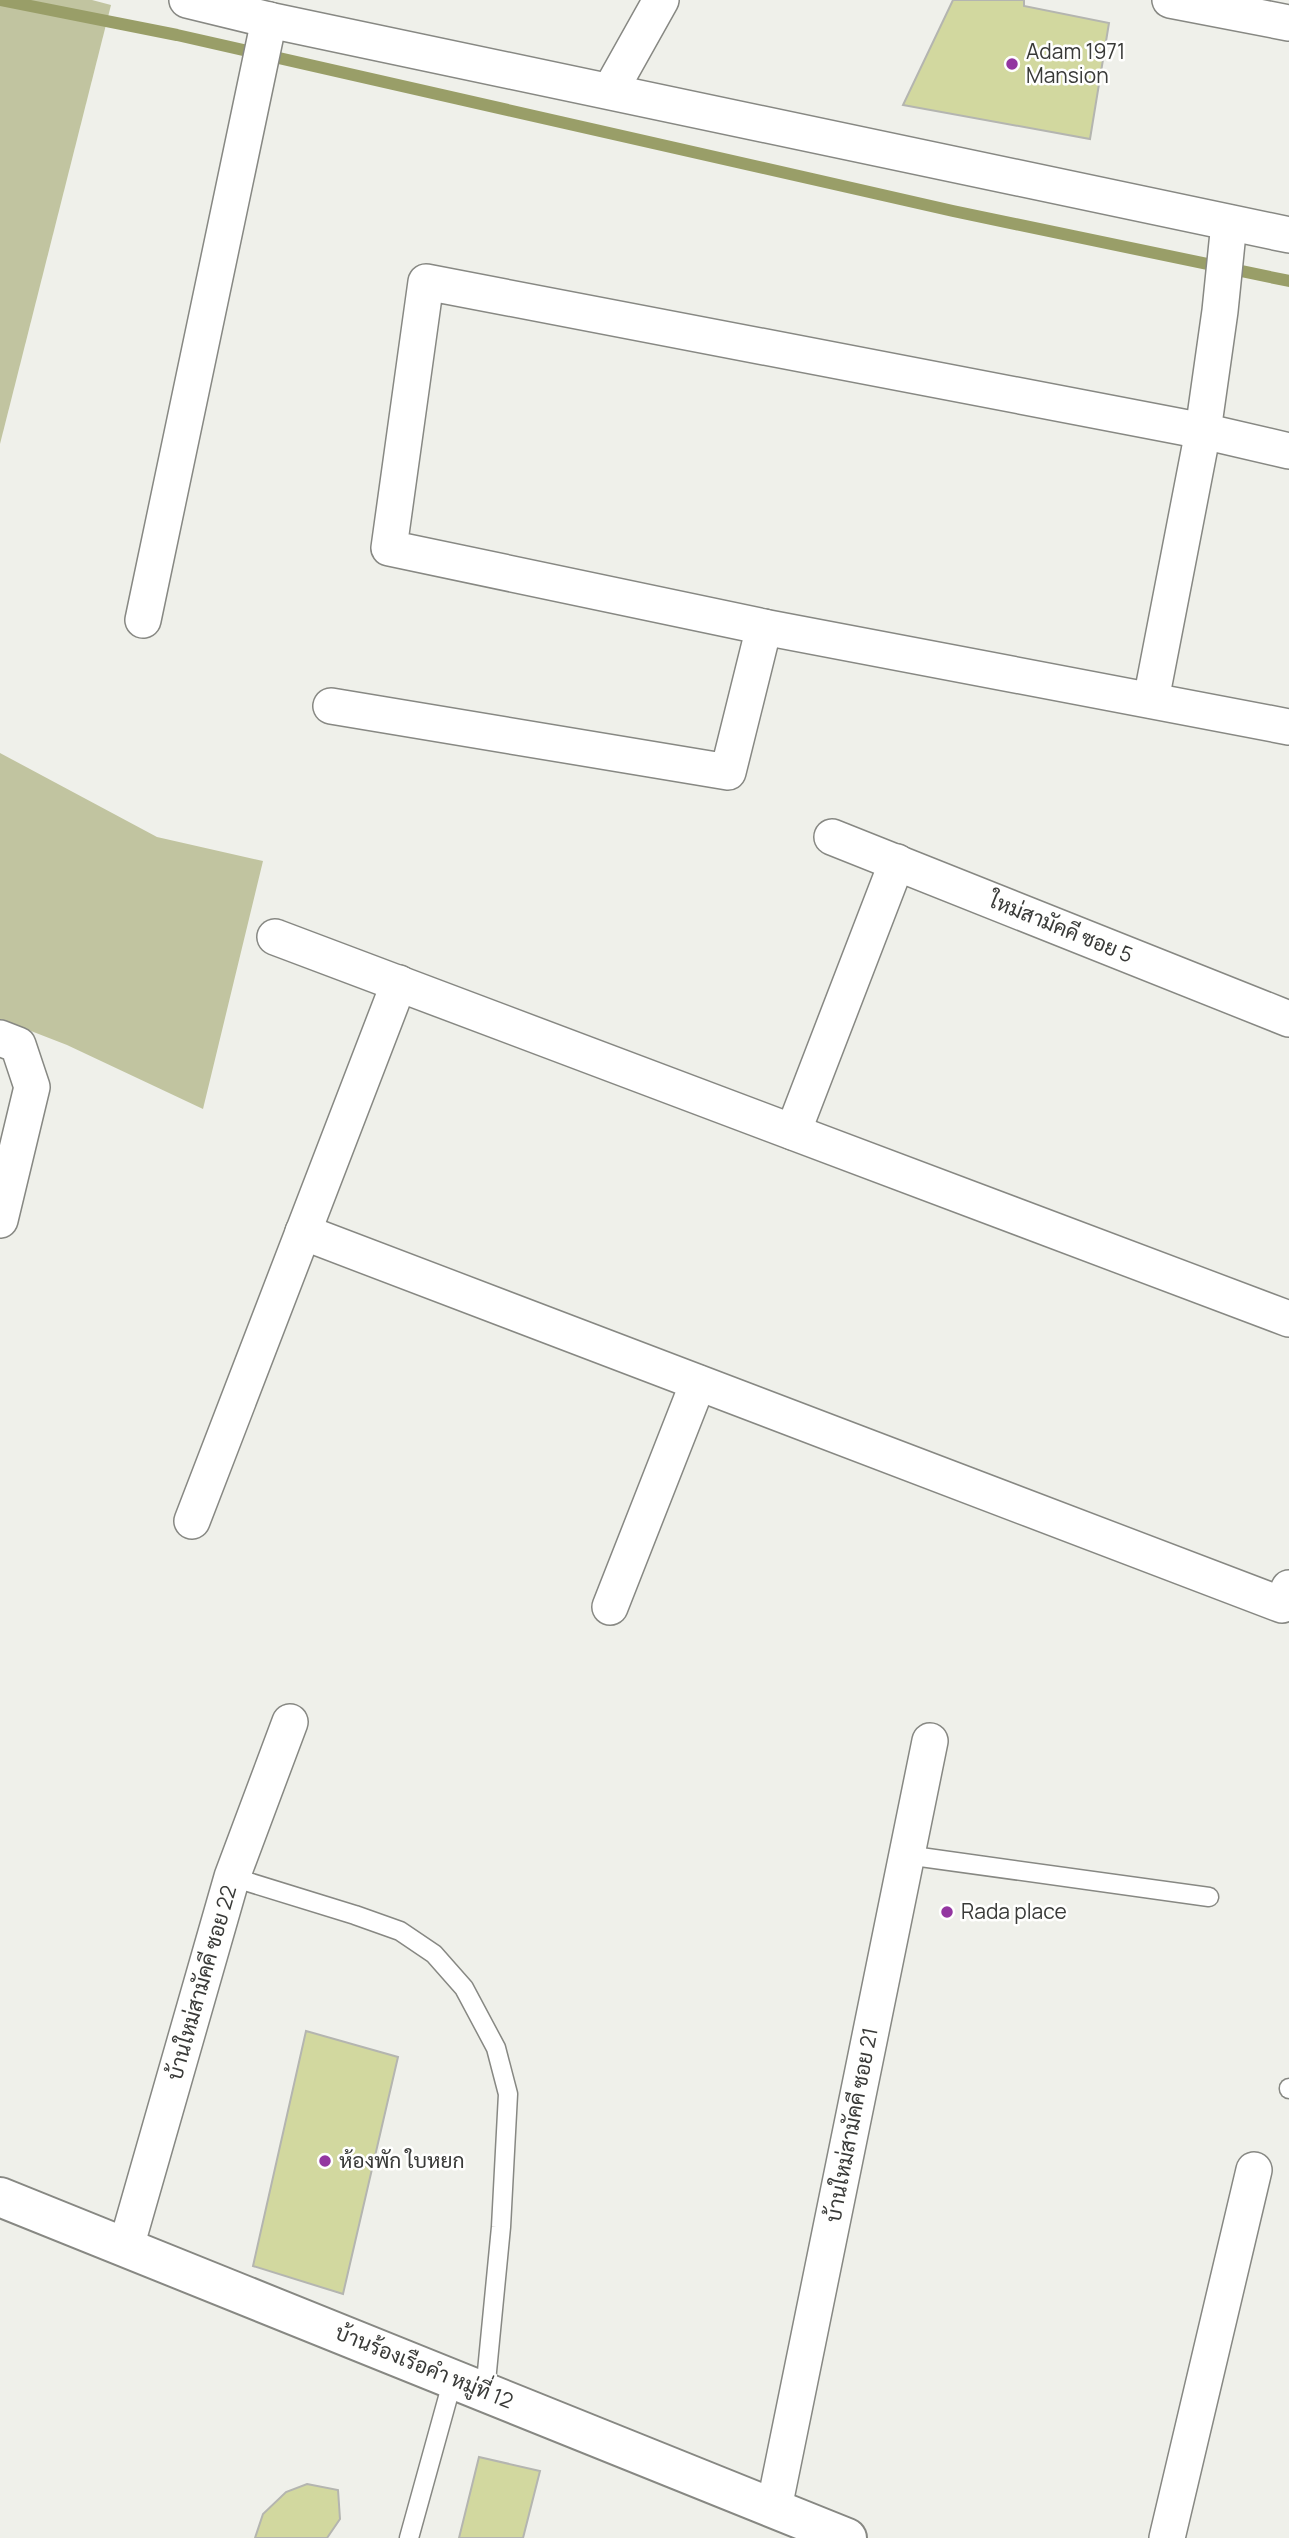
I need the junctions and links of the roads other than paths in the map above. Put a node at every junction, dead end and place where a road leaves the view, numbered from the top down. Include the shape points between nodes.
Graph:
1 (187, 0) edge
2 (661, 0) edge
3 (1170, 0) edge
4 (1289, 23) edge
5 (267, 27) junction
6 (610, 91) junction
7 (1229, 223) junction
8 (1289, 235) edge
9 (1203, 431) junction
10 (1289, 451) edge
11 (143, 621) dead end
12 (764, 626) junction
13 (1150, 700) junction
14 (331, 706) dead end
15 (1289, 727) edge
16 (832, 837) dead end
17 (897, 862) junction
18 (275, 937) dead end
19 (398, 983) junction
20 (1289, 1019) edge
21 (0, 1038) edge
22 (793, 1132) junction
23 (0, 1220) edge
24 (303, 1232) junction
25 (1289, 1319) edge
26 (698, 1383) junction
27 (191, 1521) dead end
28 (1289, 1587) edge
29 (610, 1607) dead end
30 (290, 1722) dead end
31 (930, 1741) dead end
32 (906, 1855) junction
33 (232, 1878) junction
34 (1209, 1897) dead end
35 (1254, 2170) dead end
36 (0, 2197) edge
37 (126, 2247) junction
38 (469, 2385) junction
39 (774, 2508) junction
40 (409, 2538) edge
41 (847, 2538) edge
42 (1167, 2538) edge

1 - 5 street
2 - 6 street
3 - 4 street
5 - 6 street
5 - 11 street
6 - 7 street
7 - 8 street
7 - 9 street
9 - 10 street
9 - 12 street via 426,282 389,548
9 - 13 street
12 - 13 street
12 - 14 street via 728,772
13 - 15 street
16 - 17 street, ใหม่สามัคคี ซอย 5
17 - 20 street, ใหม่สามัคคี ซอย 5
17 - 22 street
18 - 19 street
19 - 22 street
19 - 24 street
21 - 23 street via 18,1045 32,1087
22 - 25 street
24 - 26 street
24 - 27 street
26 - 28 street via 1282,1605
26 - 29 street
30 - 33 street, บ้านใหม่สามัคคี ซอย 22
31 - 32 street, บ้านใหม่สามัคคี ซอย 21
32 - 34 lane
32 - 39 street, บ้านใหม่สามัคคี ซอย 21
33 - 37 street, บ้านใหม่สามัคคี ซอย 22
33 - 38 lane via 400,1931 435,1954 464,1988 496,2048 508,2094 501,2227
35 - 42 street
36 - 37 street, บ้านร้องเรือคำ หมู่ที่ 12
37 - 38 street, บ้านร้องเรือคำ หมู่ที่ 12
38 - 39 street, บ้านร้องเรือคำ หมู่ที่ 12
38 - 40 lane
39 - 41 street, บ้านร้องเรือคำ หมู่ที่ 12

